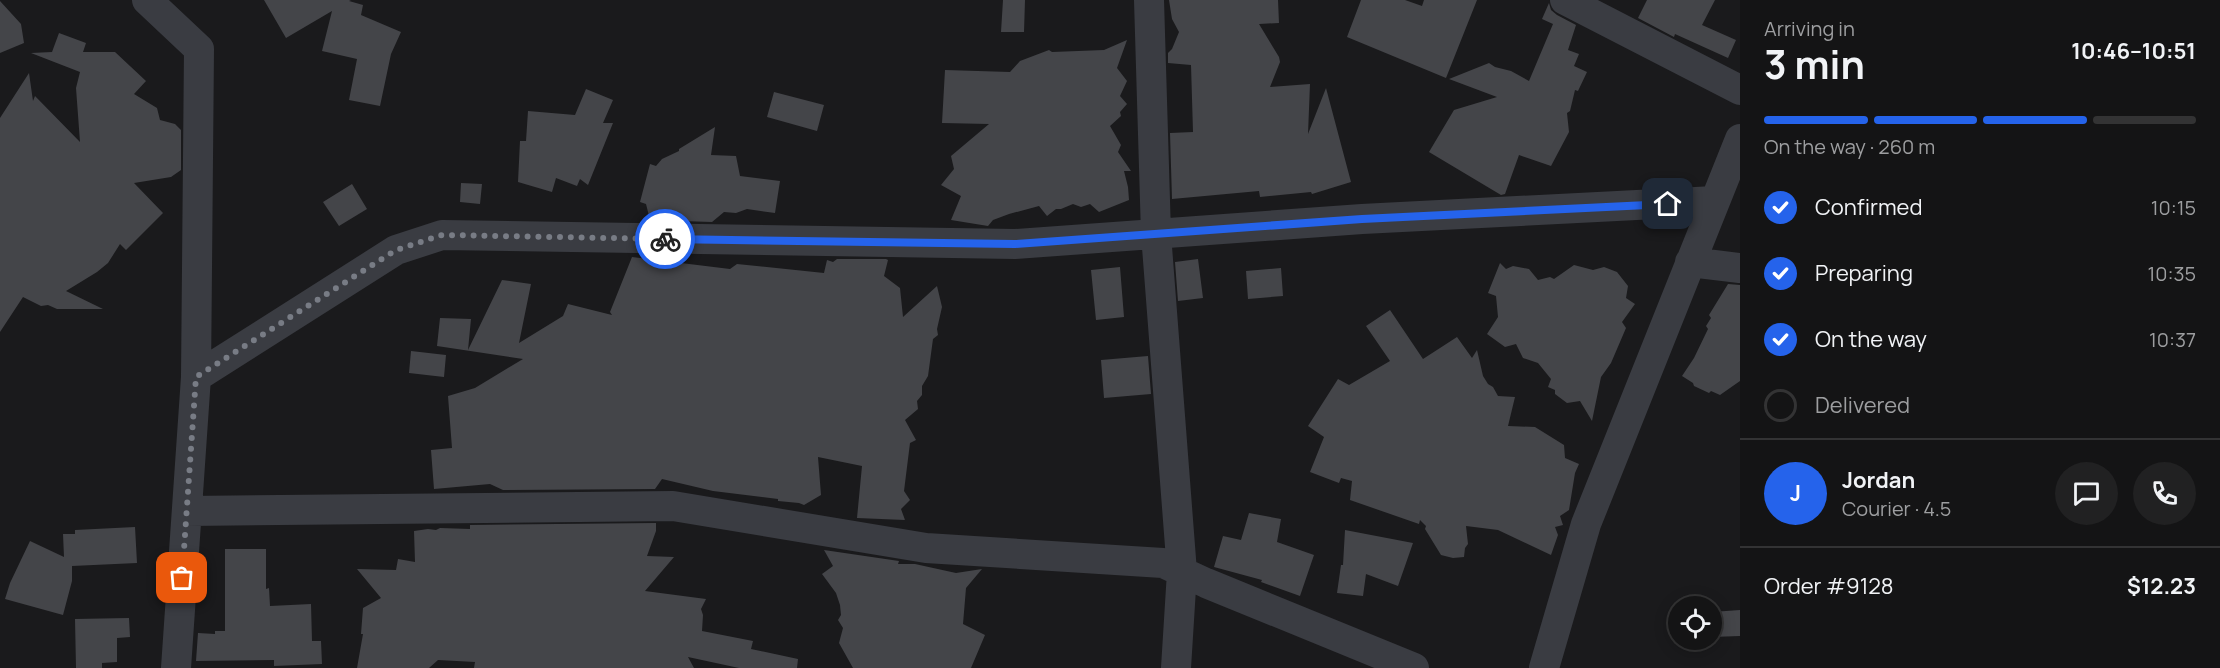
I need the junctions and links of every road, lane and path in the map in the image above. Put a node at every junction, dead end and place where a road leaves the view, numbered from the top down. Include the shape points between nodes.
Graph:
1 (147, 0) edge
2 (1149, 0) edge
3 (1565, 0) edge
4 (1740, 90) edge
5 (1740, 139) edge
6 (1714, 201) junction
7 (1156, 234) junction
8 (1690, 262) junction
9 (1740, 268) edge
10 (196, 377) junction
11 (187, 511) junction
12 (1182, 572) junction
13 (176, 668) edge
14 (1176, 668) edge
15 (1414, 668) edge
16 (1544, 668) edge

1 - 10 street via 199,49
2 - 7 street
3 - 4 street
5 - 6 street
6 - 7 street
6 - 8 street
7 - 10 street via 1015,244 442,235 396,250
7 - 12 street
8 - 9 street
8 - 16 street via 1586,524
10 - 11 street
11 - 12 street via 673,506 926,548 1163,563
11 - 13 street
12 - 14 street
12 - 15 street

